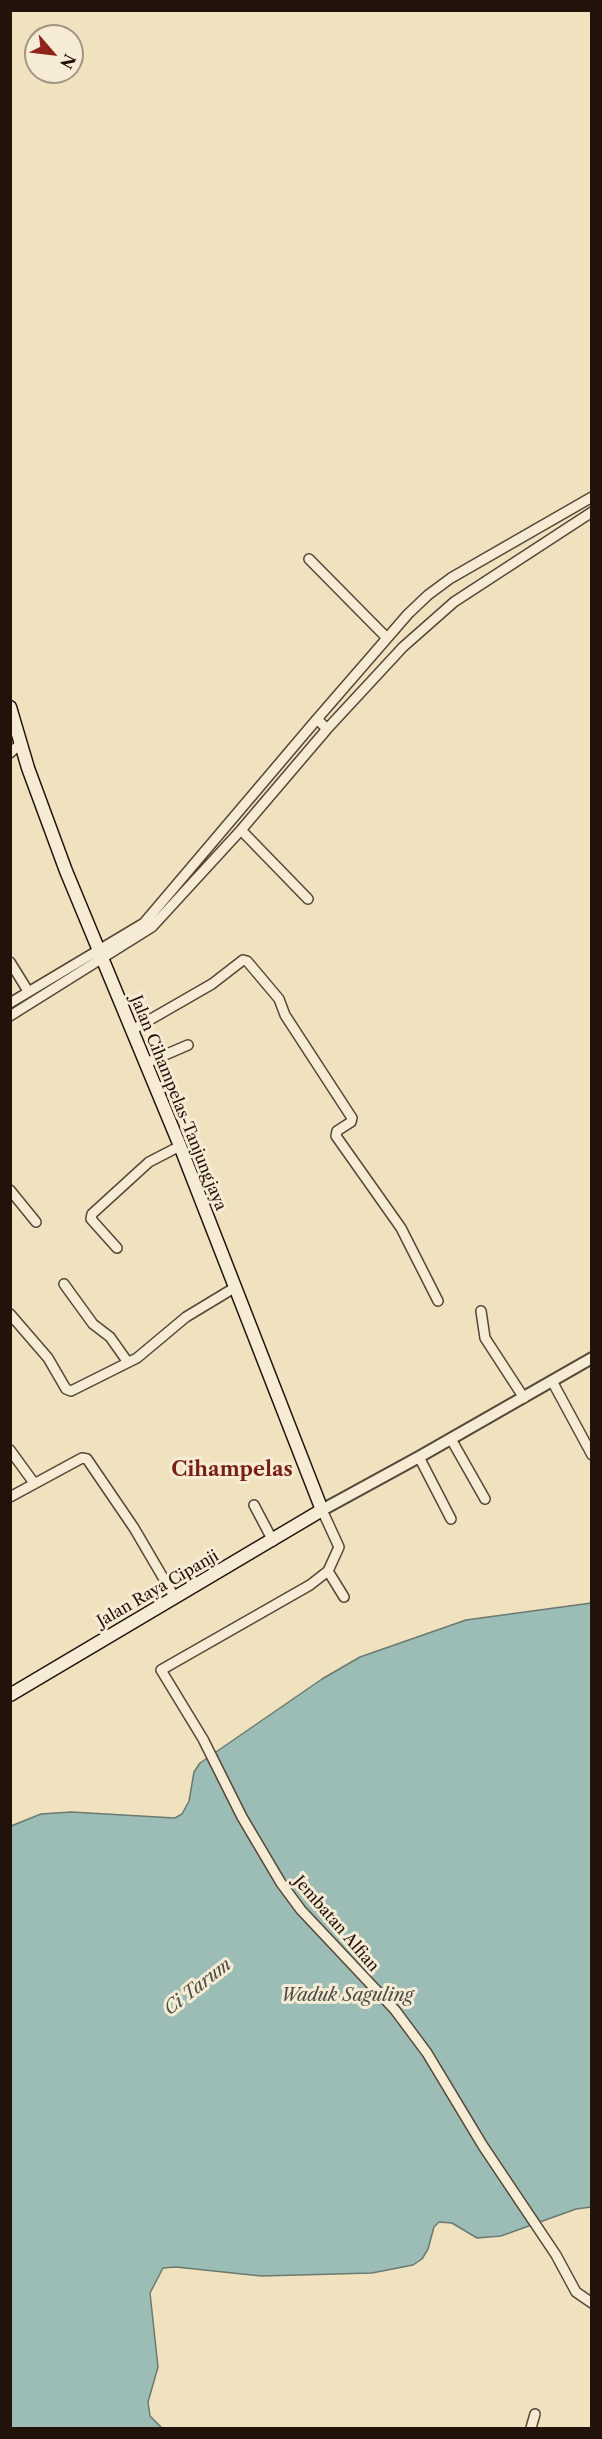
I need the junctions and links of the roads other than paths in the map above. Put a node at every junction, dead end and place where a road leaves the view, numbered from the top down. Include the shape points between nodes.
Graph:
1 (591, 497) edge
2 (591, 512) edge
3 (309, 559) dead end
4 (387, 638) junction
5 (10, 706) edge
6 (322, 724) junction
7 (15, 748) edge
8 (262, 794) junction
9 (241, 830) junction
10 (308, 899) dead end
11 (100, 955) junction
12 (10, 962) edge
13 (28, 992) junction
14 (10, 1003) edge
15 (10, 1016) edge
16 (132, 1030) junction
17 (188, 1045) dead end
18 (146, 1063) junction
19 (180, 1146) junction
20 (10, 1190) edge
21 (36, 1222) dead end
22 (117, 1248) dead end
23 (64, 1284) dead end
24 (234, 1288) junction
25 (438, 1301) dead end
26 (481, 1311) dead end
27 (10, 1314) edge
28 (591, 1358) edge
29 (127, 1361) junction
30 (552, 1381) junction
31 (524, 1398) junction
32 (451, 1439) junction
33 (10, 1450) edge
34 (591, 1455) edge
35 (419, 1457) junction
36 (34, 1483) junction
37 (10, 1497) edge
38 (484, 1499) dead end
39 (254, 1506) dead end
40 (322, 1509) junction
41 (451, 1519) dead end
42 (273, 1540) junction
43 (328, 1571) junction
44 (344, 1597) dead end
45 (175, 1598) junction
46 (10, 1695) edge
47 (591, 2303) edge
48 (535, 2414) dead end
49 (531, 2428) edge

1 - 4 street via 451,578 408,614
2 - 6 street via 454,603
3 - 4 street
4 - 6 street
5 - 7 main road, Jalan Cihampelas-Tanjungjaya
6 - 8 street
6 - 8 street
7 - 11 main road, Jalan Cihampelas-Tanjungjaya
8 - 9 street
8 - 11 street via 152,916
9 - 10 street
9 - 11 street via 152,927
11 - 13 street
11 - 15 street
11 - 16 main road, Jalan Cihampelas-Tanjungjaya
12 - 13 street
13 - 14 street
16 - 18 main road, Jalan Cihampelas-Tanjungjaya
16 - 25 street via 247,961 279,999 285,1015 352,1118 336,1136 401,1228
17 - 18 street
18 - 19 main road, Jalan Cihampelas-Tanjungjaya
19 - 22 street via 149,1162 92,1214 91,1219
19 - 24 main road, Jalan Cihampelas-Tanjungjaya
20 - 21 street
23 - 29 street
24 - 29 street via 186,1317 137,1358
24 - 40 main road, Jalan Cihampelas-Tanjungjaya
26 - 31 street via 485,1338
27 - 29 street via 48,1358 69,1391
28 - 30 street
30 - 31 street
30 - 34 street
31 - 32 street
32 - 35 street
32 - 38 street
33 - 36 street
35 - 40 street
35 - 41 street
36 - 37 street
36 - 45 street via 87,1459
39 - 42 street
40 - 42 main road, Jalan Raya Cipanji
40 - 43 street via 339,1547
42 - 45 main road, Jalan Raya Cipanji
43 - 44 street
43 - 47 street, Jembatan Alfian via 162,1670 281,1883 301,1910 395,2010 427,2053 576,2292
45 - 46 main road, Jalan Raya Cipanji
48 - 49 street

